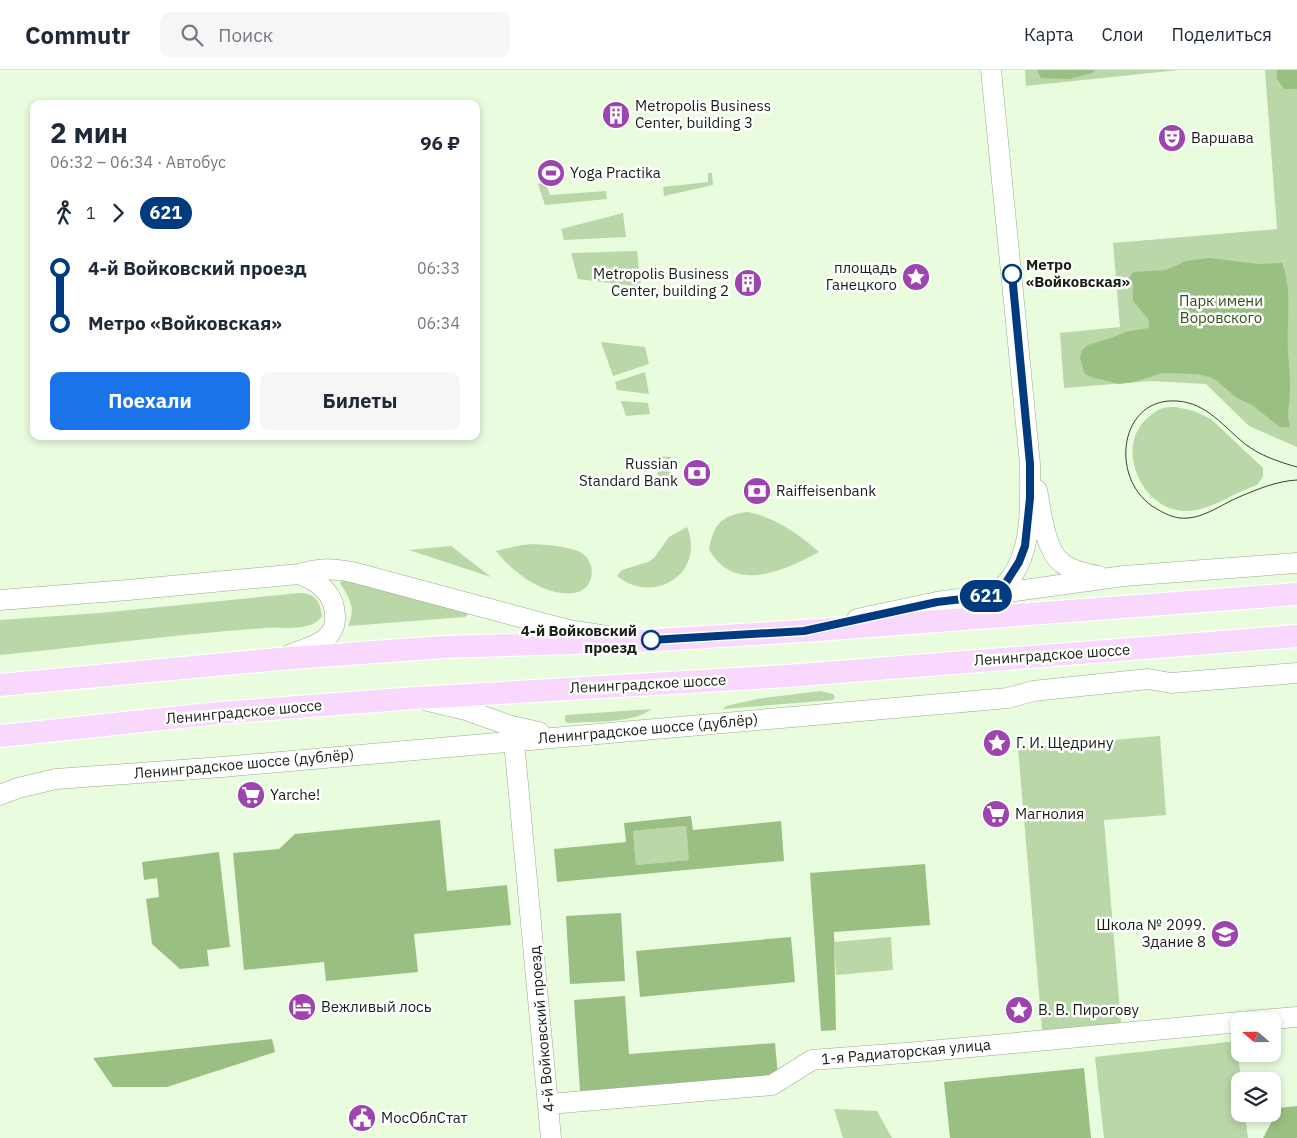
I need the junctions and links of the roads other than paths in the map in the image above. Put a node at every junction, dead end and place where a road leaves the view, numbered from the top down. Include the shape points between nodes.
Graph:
1 (991, 70) edge
2 (1030, 464) junction
3 (1297, 563) edge
4 (299, 574) junction
5 (1124, 576) junction
6 (1297, 594) edge
7 (988, 596) junction
8 (0, 600) edge
9 (804, 631) junction
10 (1297, 636) edge
11 (639, 641) junction
12 (279, 659) junction
13 (1297, 665) edge
14 (1297, 673) edge
15 (1271, 675) junction
16 (0, 685) edge
17 (416, 698) junction
18 (478, 714) junction
19 (0, 736) edge
20 (567, 736) junction
21 (514, 741) junction
22 (477, 744) junction
23 (0, 795) edge
24 (1297, 1017) edge
25 (1281, 1018) edge
26 (1231, 1023) edge
27 (549, 1104) junction
28 (551, 1138) edge

1 - 2 street
2 - 5 street via 1047,538 1061,563 1086,574
2 - 7 street via 1025,546 1005,584
3 - 5 street
4 - 8 street
4 - 11 street via 319,568 352,572 568,630
4 - 12 street via 316,582 330,596 335,623 325,639
5 - 7 street
6 - 9 main road
7 - 9 street via 937,602
9 - 11 main road
10 - 17 main road, Ленинградское шоссе via 787,676
11 - 12 main road via 443,647
12 - 16 main road
13 - 15 street
14 - 15 street, Ленинградское шоссе (дублёр)
15 - 20 street, Ленинградское шоссе (дублёр) via 1171,683 1148,679 1032,691 1008,698
17 - 18 street
17 - 19 main road, Ленинградское шоссе
18 - 20 street via 511,726
18 - 22 street via 487,727 486,734
20 - 21 street, Ленинградское шоссе (дублёр)
21 - 22 street, Ленинградское шоссе (дублёр)
21 - 27 street, 4-й Войковский проезд
22 - 23 street, Ленинградское шоссе (дублёр) via 56,779
24 - 25 street
26 - 27 street, 1-я Радиаторская улица via 812,1060 772,1085
27 - 28 street, 4-й Войковский проезд

